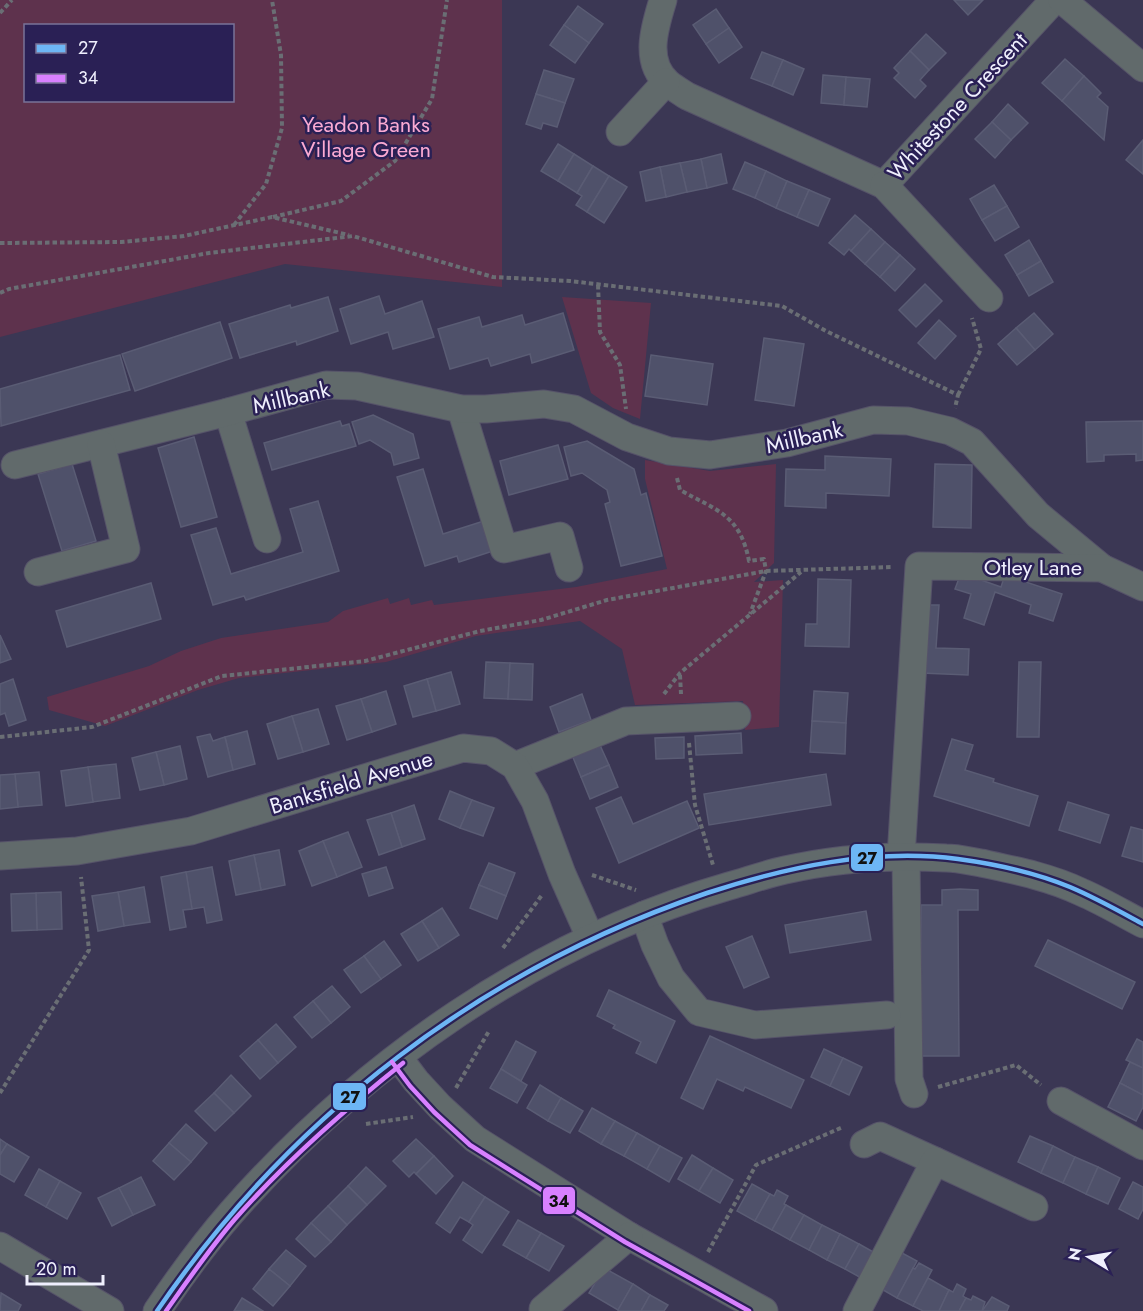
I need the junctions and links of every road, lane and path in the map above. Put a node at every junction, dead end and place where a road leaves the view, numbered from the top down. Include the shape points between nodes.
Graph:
1 (12, 0) edge
2 (272, 0) edge
3 (447, 0) edge
4 (663, 0) edge
5 (1054, 0) edge
6 (1062, 0) edge
7 (0, 13) edge
8 (1143, 68) edge
9 (666, 82) junction
10 (620, 132) dead end
11 (884, 185) junction
12 (272, 217) junction
13 (233, 225) junction
14 (353, 236) junction
15 (0, 243) edge
16 (598, 285) junction
17 (980, 289) joint
18 (0, 293) edge
19 (958, 395) junction
20 (461, 409) junction
21 (228, 412) junction
22 (950, 431) junction
23 (627, 436) junction
24 (100, 444) junction
25 (669, 451) junction
26 (15, 465) dead end
27 (267, 539) dead end
28 (919, 566) junction
29 (569, 568) dead end
30 (1102, 568) junction
31 (766, 571) junction
32 (801, 571) junction
33 (38, 572) dead end
34 (1143, 587) edge
35 (750, 614) junction
36 (680, 673) dead end
37 (737, 716) dead end
38 (687, 718) junction
39 (0, 737) edge
40 (515, 766) junction
41 (77, 851) junction
42 (0, 856) edge
43 (904, 857) junction
44 (562, 874) junction
45 (720, 889) junction
46 (674, 902) junction
47 (644, 915) junction
48 (1143, 924) edge
49 (591, 937) junction
50 (503, 948) dead end
51 (887, 1015) dead end
52 (489, 1031) dead end
53 (398, 1057) junction
54 (0, 1093) edge
55 (914, 1094) joint
56 (1061, 1101) joint
57 (440, 1107) junction
58 (366, 1124) dead end
59 (856, 1135) joint
60 (1143, 1146) edge
61 (935, 1161) junction
62 (1034, 1208) dead end
63 (629, 1236) junction
64 (0, 1246) edge
65 (696, 1273) junction
66 (110, 1311) edge
67 (157, 1311) edge
68 (546, 1311) edge
69 (764, 1311) edge
70 (857, 1311) edge

1 - 7 path
2 - 13 path via 281,56 282,128 266,184
3 - 12 path via 432,99 395,161 341,201
4 - 9 street via 652,52
5 - 11 street, Whitestone Crescent
6 - 8 street
9 - 10 street
9 - 11 street, Whitestone Crescent via 687,96
11 - 17 street, Whitestone Crescent
12 - 13 path
12 - 14 path
13 - 15 path via 184,236 121,242
14 - 16 path via 493,277
14 - 18 path via 209,253
16 - 19 path via 782,306
16 - 23 path via 600,332 620,365
17 - 19 path via 971,317 981,349
19 - 22 path
20 - 21 street, Millbank via 357,386 326,385
20 - 23 street, Millbank via 544,404 574,409
20 - 29 street via 504,549 560,536
21 - 24 street, Millbank
21 - 27 street, Millbank
22 - 25 street, Millbank via 908,421 873,420 787,443 710,455
22 - 30 street, Millbank via 972,442 1038,515
23 - 25 street, Millbank
24 - 26 street, Millbank
24 - 33 street via 126,549
25 - 31 path via 680,490 728,516 745,540 749,561 765,559
28 - 30 street, Otley Lane
28 - 32 path
28 - 43 street
30 - 34 street, Otley Lane
31 - 32 path
31 - 35 path
31 - 39 path via 607,600 542,620 365,661 222,676 92,727
32 - 35 path
35 - 36 path
37 - 38 street
38 - 40 street via 626,721
38 - 45 path via 695,805
40 - 41 street, Banksfield Avenue via 491,751 463,748 191,831
40 - 44 street, Banksfield Avenue via 535,801
41 - 42 street, Banksfield Avenue
41 - 54 path via 89,950
43 - 45 street via 837,861 784,870
43 - 48 street via 949,858 1017,870 1079,891
43 - 55 street via 909,1079
44 - 46 path via 573,869
44 - 49 street, Banksfield Avenue
44 - 50 path via 554,879
45 - 46 street
46 - 47 street
47 - 49 street
47 - 51 street via 671,978 699,1011 755,1025
49 - 53 street via 487,995
52 - 57 path
53 - 57 street
53 - 67 street via 269,1171 205,1244
55 - 56 path via 1016,1065
56 - 60 street
57 - 58 path via 432,1114
57 - 63 street via 475,1139
59 - 61 street via 880,1136
59 - 65 path via 756,1165
61 - 62 street
61 - 70 street
63 - 65 street
63 - 68 street via 543,1310
64 - 66 street
65 - 69 street

